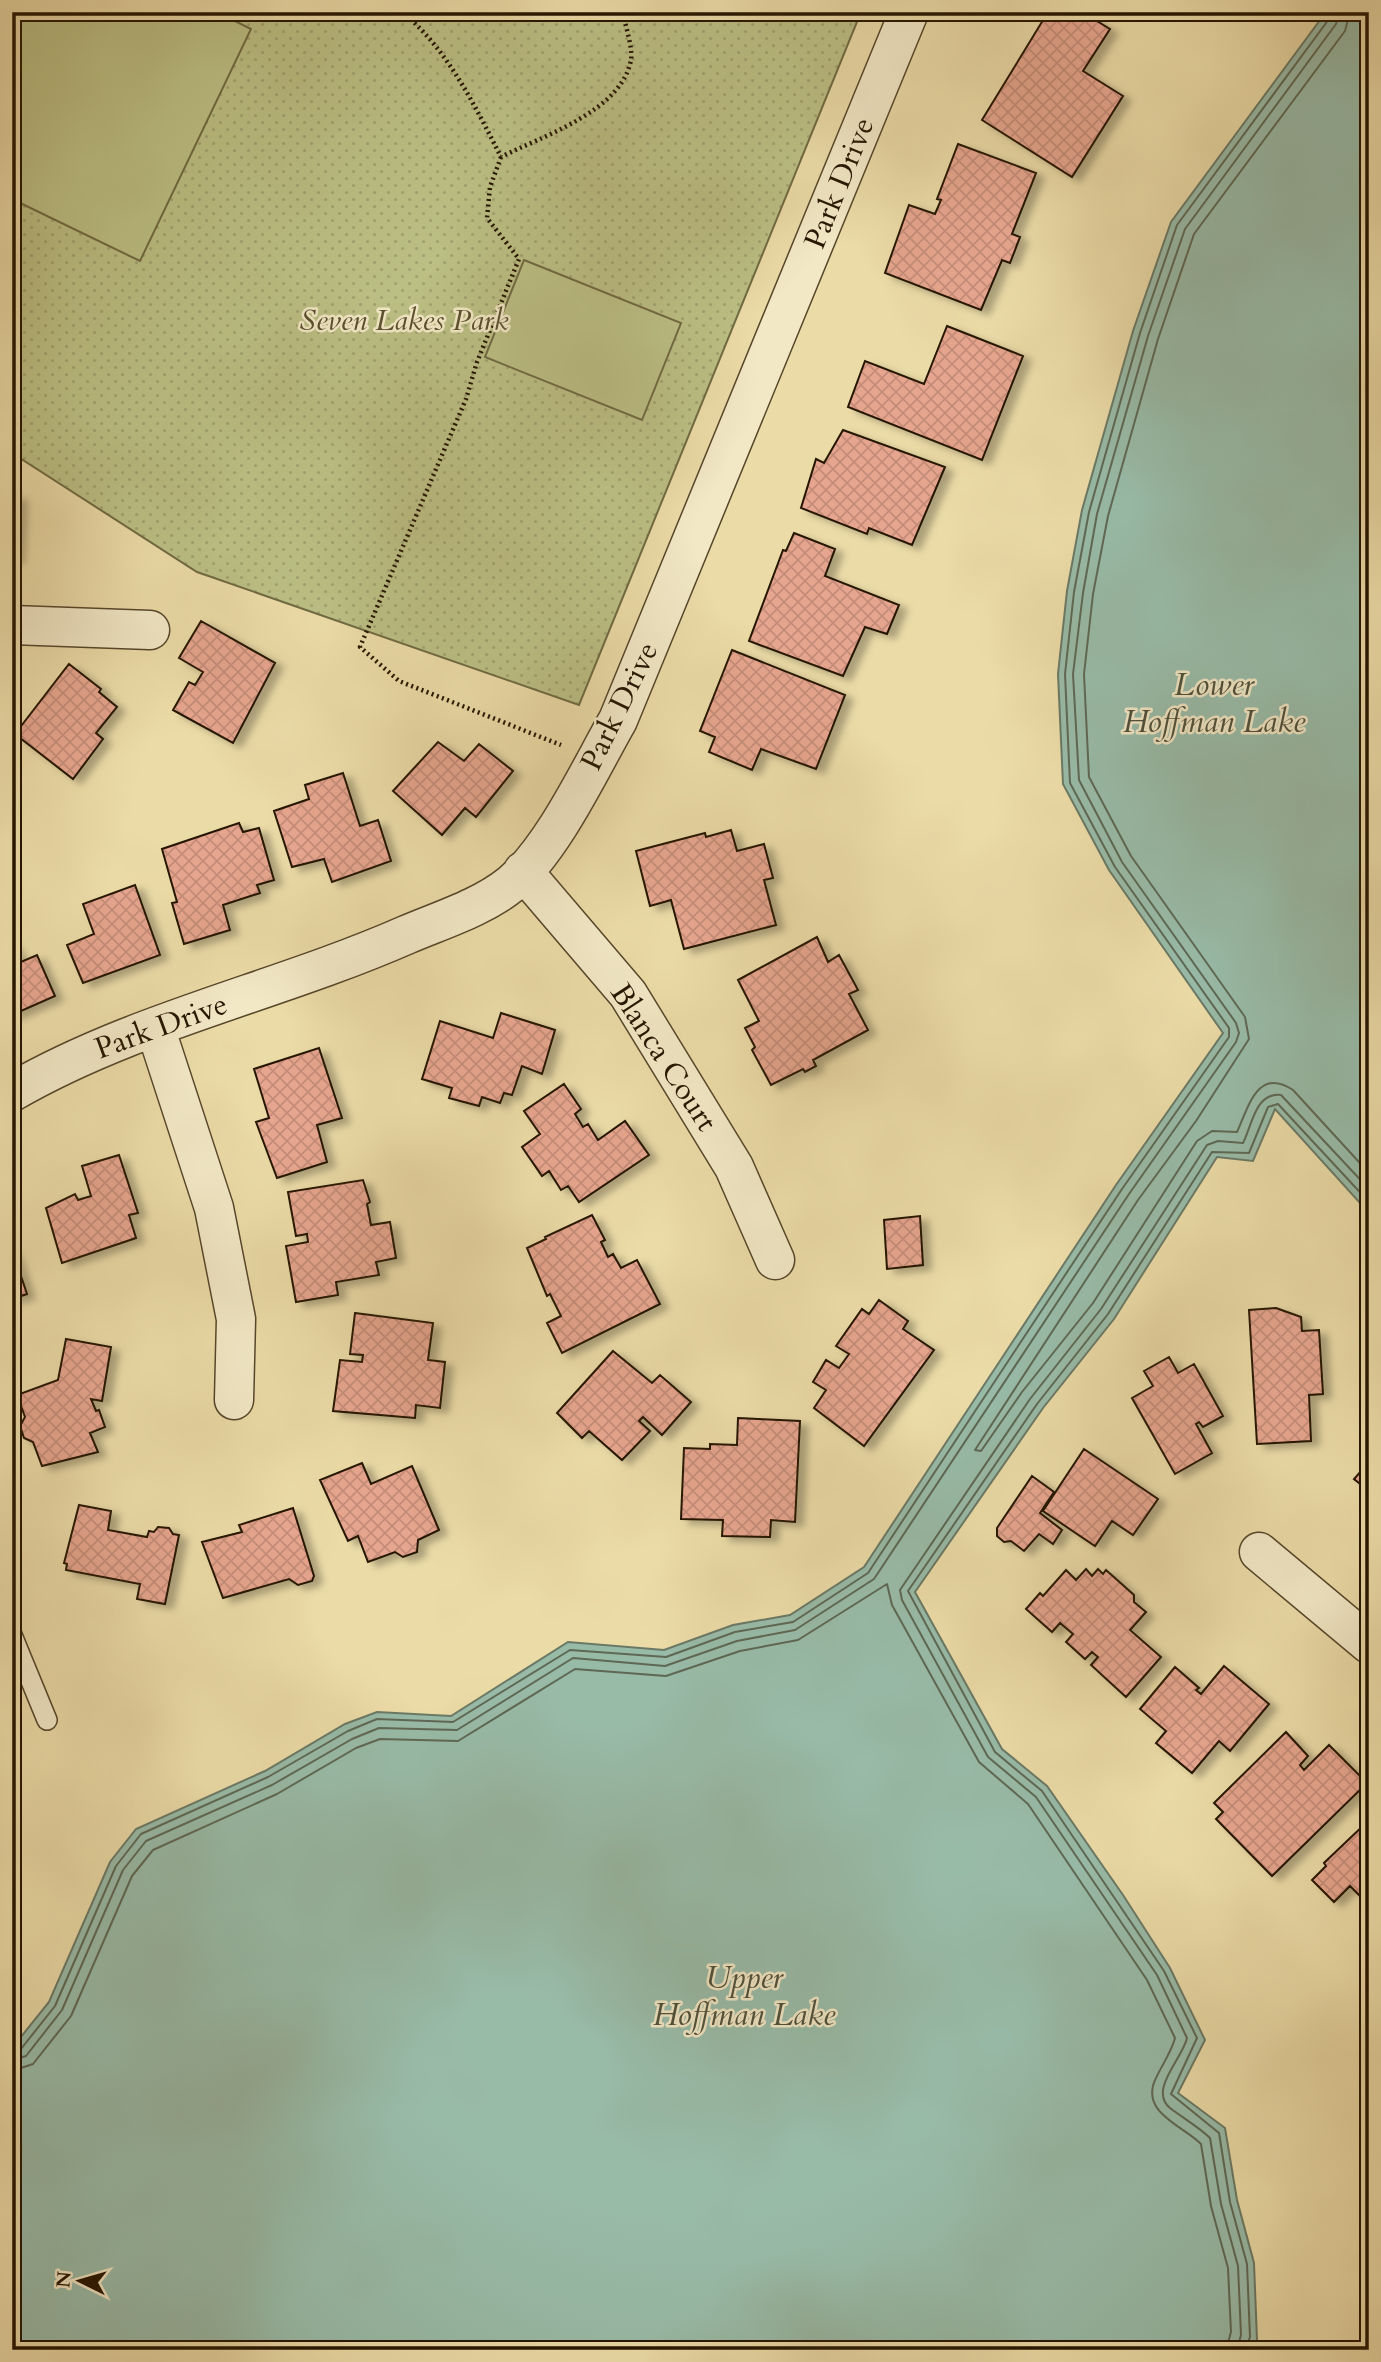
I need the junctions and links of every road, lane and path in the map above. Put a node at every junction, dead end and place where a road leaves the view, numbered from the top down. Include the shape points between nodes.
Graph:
1 (402, 12) edge
2 (623, 12) edge
3 (909, 12) edge
4 (501, 157) junction
5 (12, 625) edge
6 (150, 630) dead end
7 (596, 759) junction
8 (523, 871) junction
9 (155, 1027) junction
10 (12, 1092) edge
11 (775, 1261) dead end
12 (234, 1400) dead end
13 (1259, 1552) dead end
14 (12, 1635) edge
15 (1369, 1644) edge
16 (47, 1720) dead end

1 - 4 path via 424,29 476,108
2 - 4 path via 631,60 617,88 592,113
3 - 7 street, Park Drive via 696,535 618,720
4 - 7 path via 490,187 487,218 519,259 466,400 360,647 399,681
5 - 6 street
7 - 8 street, Park Drive via 554,830
8 - 9 street, Park Drive via 482,902 367,953
8 - 11 street, Blanca Court via 628,993 734,1167
9 - 10 street, Park Drive via 63,1062
9 - 12 street via 214,1208 236,1319
13 - 15 street
14 - 16 lane

